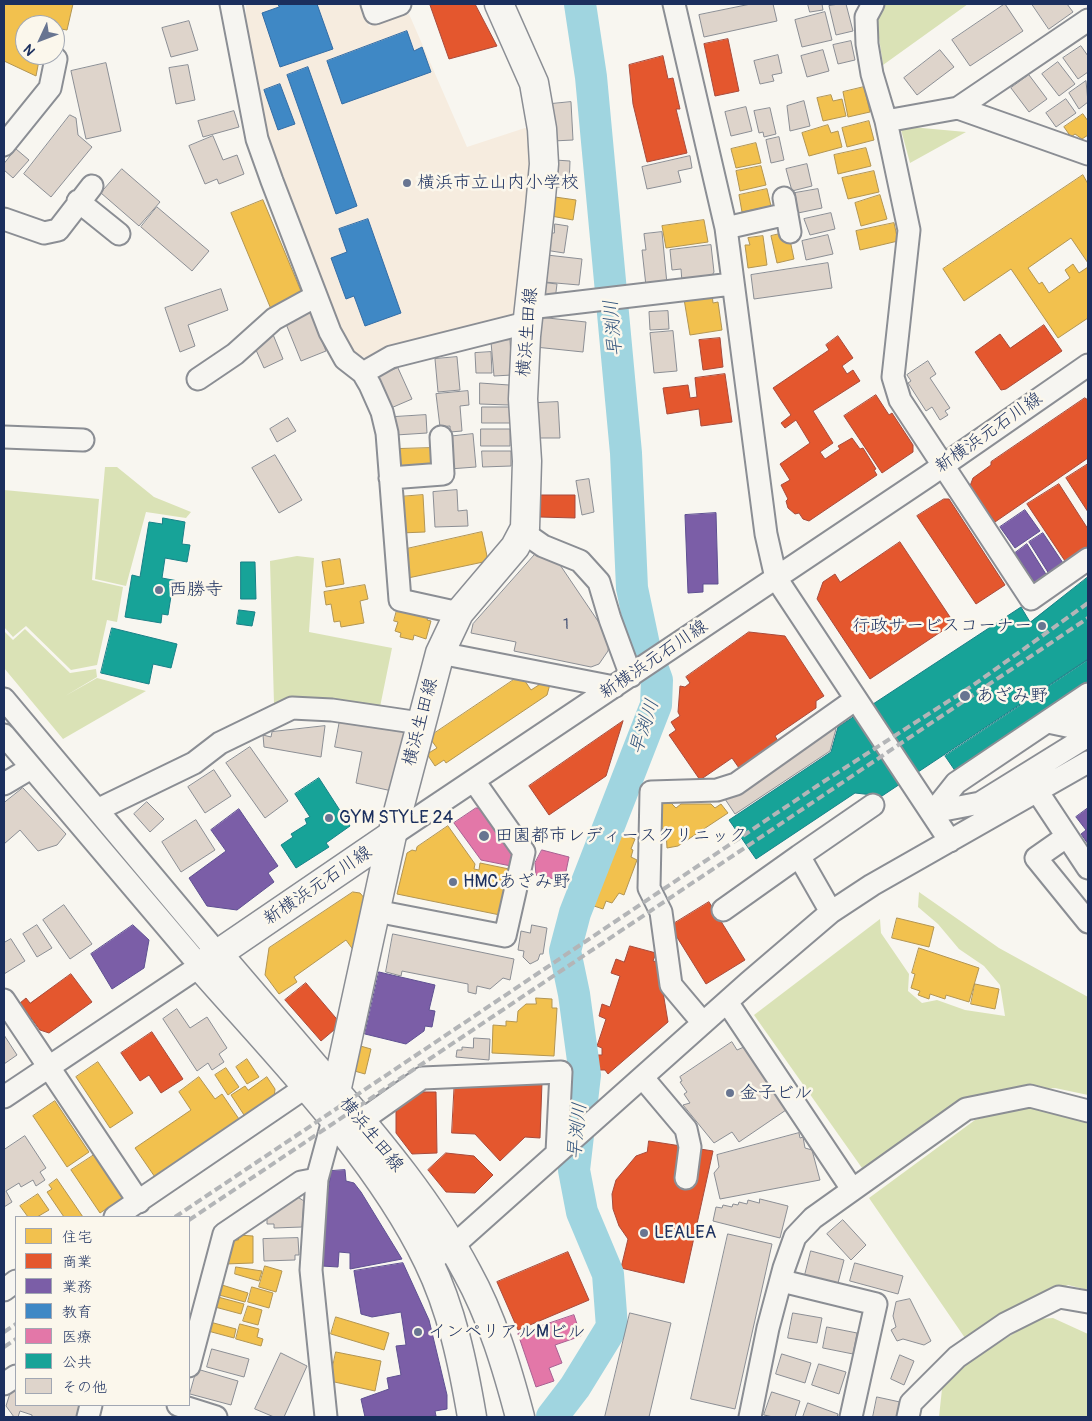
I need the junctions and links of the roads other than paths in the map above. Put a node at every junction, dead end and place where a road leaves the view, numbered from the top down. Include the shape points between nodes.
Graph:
1 (231, 4) edge
2 (372, 4) edge
3 (400, 4) edge
4 (499, 4) edge
5 (674, 4) edge
6 (873, 4) edge
7 (1088, 20) edge
8 (55, 65) edge
9 (958, 108) junction
10 (886, 121) junction
11 (4, 145) edge
12 (1088, 154) edge
13 (787, 215) dead end
14 (4, 219) edge
15 (726, 228) junction
16 (119, 234) dead end
17 (732, 284) junction
18 (316, 296) junction
19 (528, 315) junction
20 (1088, 365) edge
21 (363, 373) junction
22 (198, 379) dead end
23 (441, 437) dead end
24 (4, 438) edge
25 (83, 440) dead end
26 (943, 465) junction
27 (390, 478) junction
28 (523, 532) junction
29 (1088, 559) edge
30 (776, 578) junction
31 (459, 613) junction
32 (440, 653) junction
33 (626, 679) junction
34 (1088, 694) edge
35 (4, 699) edge
36 (856, 699) junction
37 (1088, 714) edge
38 (1048, 722) junction
39 (420, 723) junction
40 (4, 735) edge
41 (1085, 738) edge
42 (1088, 762) edge
43 (31, 768) junction
44 (474, 781) junction
45 (4, 784) edge
46 (1036, 791) junction
47 (873, 805) dead end
48 (97, 810) junction
49 (933, 812) junction
50 (392, 835) junction
51 (1066, 837) junction
52 (950, 841) junction
53 (799, 856) junction
54 (1088, 868) edge
55 (723, 910) dead end
56 (376, 912) junction
57 (831, 912) junction
58 (1088, 922) edge
59 (209, 960) junction
60 (4, 1000) edge
61 (726, 1002) junction
62 (703, 1023) junction
63 (48, 1066) junction
64 (643, 1078) junction
65 (306, 1087) junction
66 (336, 1092) junction
67 (4, 1097) edge
68 (1088, 1111) edge
69 (332, 1120) junction
70 (361, 1121) junction
71 (558, 1152) junction
72 (686, 1178) dead end
73 (317, 1179) junction
74 (852, 1189) junction
75 (139, 1202) junction
76 (117, 1216) edge
77 (453, 1246) junction
78 (428, 1262) junction
79 (782, 1281) junction
80 (15, 1283) edge
81 (4, 1290) edge
82 (1088, 1302) edge
83 (190, 1362) edge
84 (15, 1377) edge
85 (4, 1384) edge
86 (181, 1406) edge
87 (216, 1417) edge
88 (326, 1417) edge
89 (472, 1417) edge
90 (520, 1417) edge
91 (750, 1417) edge
92 (850, 1417) edge
93 (908, 1417) edge

1 - 18 street via 257,138
2 - 3 street via 375,13
4 - 19 main road, 横浜生田線 via 534,83 542,129 544,164
5 - 15 street
6 - 10 street via 866,17 865,31 872,74
7 - 9 street
8 - 11 street via 50,88
9 - 10 street
9 - 12 street
10 - 26 street via 909,230 893,377 900,400
13 - 15 street
14 - 16 street via 44,234 58,230 85,193
15 - 17 street
17 - 19 street via 598,300
17 - 30 street via 766,534
18 - 21 street via 345,359
18 - 22 street via 274,319 235,354
19 - 21 street via 391,357
19 - 28 main road, 横浜生田線 via 523,399 527,513
20 - 26 street, 新横浜元石川線
21 - 27 street via 382,412
23 - 27 street via 443,474
24 - 25 street
26 - 29 street via 1031,599
26 - 30 street, 新横浜元石川線
27 - 31 street via 400,600
28 - 31 main road, 横浜生田線 via 515,547
28 - 33 street via 543,546 580,560 599,582
30 - 33 street, 新横浜元石川線
30 - 36 street
31 - 32 main road, 横浜生田線
32 - 33 street
32 - 39 main road, 横浜生田線
33 - 44 street, 新横浜元石川線
34 - 38 street
35 - 48 street
36 - 49 street
36 - 62 street via 736,784 717,790 651,792 649,888 661,912 671,985
37 - 38 street via 1068,726
38 - 49 street via 956,783
39 - 48 street via 332,710 292,708 220,743 194,763
39 - 50 main road, 横浜生田線
40 - 43 street
41 - 49 street via 980,803
42 - 46 street
43 - 45 street
43 - 59 street
44 - 50 street, 新横浜元石川線
44 - 56 street via 524,852 505,936
46 - 51 street
46 - 52 street
47 - 53 street
48 - 59 street
49 - 52 street
50 - 56 main road, 横浜生田線
50 - 59 main road, 新横浜元石川線
51 - 54 street
51 - 58 street via 1036,858
52 - 57 street
53 - 55 street
53 - 57 street
56 - 66 main road, 横浜生田線
57 - 61 street
59 - 63 street, 新横浜元石川線
59 - 65 main road, 横浜生田線
59 - 66 main road
60 - 63 street
61 - 62 street
61 - 74 street
62 - 64 street
63 - 67 street, 新横浜元石川線
63 - 75 street
64 - 71 street
64 - 72 street via 686,1129 690,1147
65 - 69 main road, 横浜生田線
65 - 75 street
66 - 70 main road, 横浜生田線
68 - 74 street via 1030,1096 966,1109
69 - 73 street
69 - 78 main road, 横浜生田線 via 409,1225
70 - 71 street via 422,1078 561,1072
70 - 77 main road, 横浜生田線 via 417,1192
71 - 77 street
73 - 83 street via 301,1182 224,1234
73 - 88 street via 311,1270
74 - 79 street via 795,1236
75 - 76 street
77 - 78 street
77 - 90 main road, 横浜生田線 via 476,1289 492,1329 508,1370
78 - 89 main road, 横浜生田線 via 457,1342
79 - 91 street via 768,1328
79 - 92 street via 876,1304
80 - 81 street
82 - 93 street via 1059,1297 1005,1324 957,1357 911,1403
84 - 85 street
86 - 87 street

